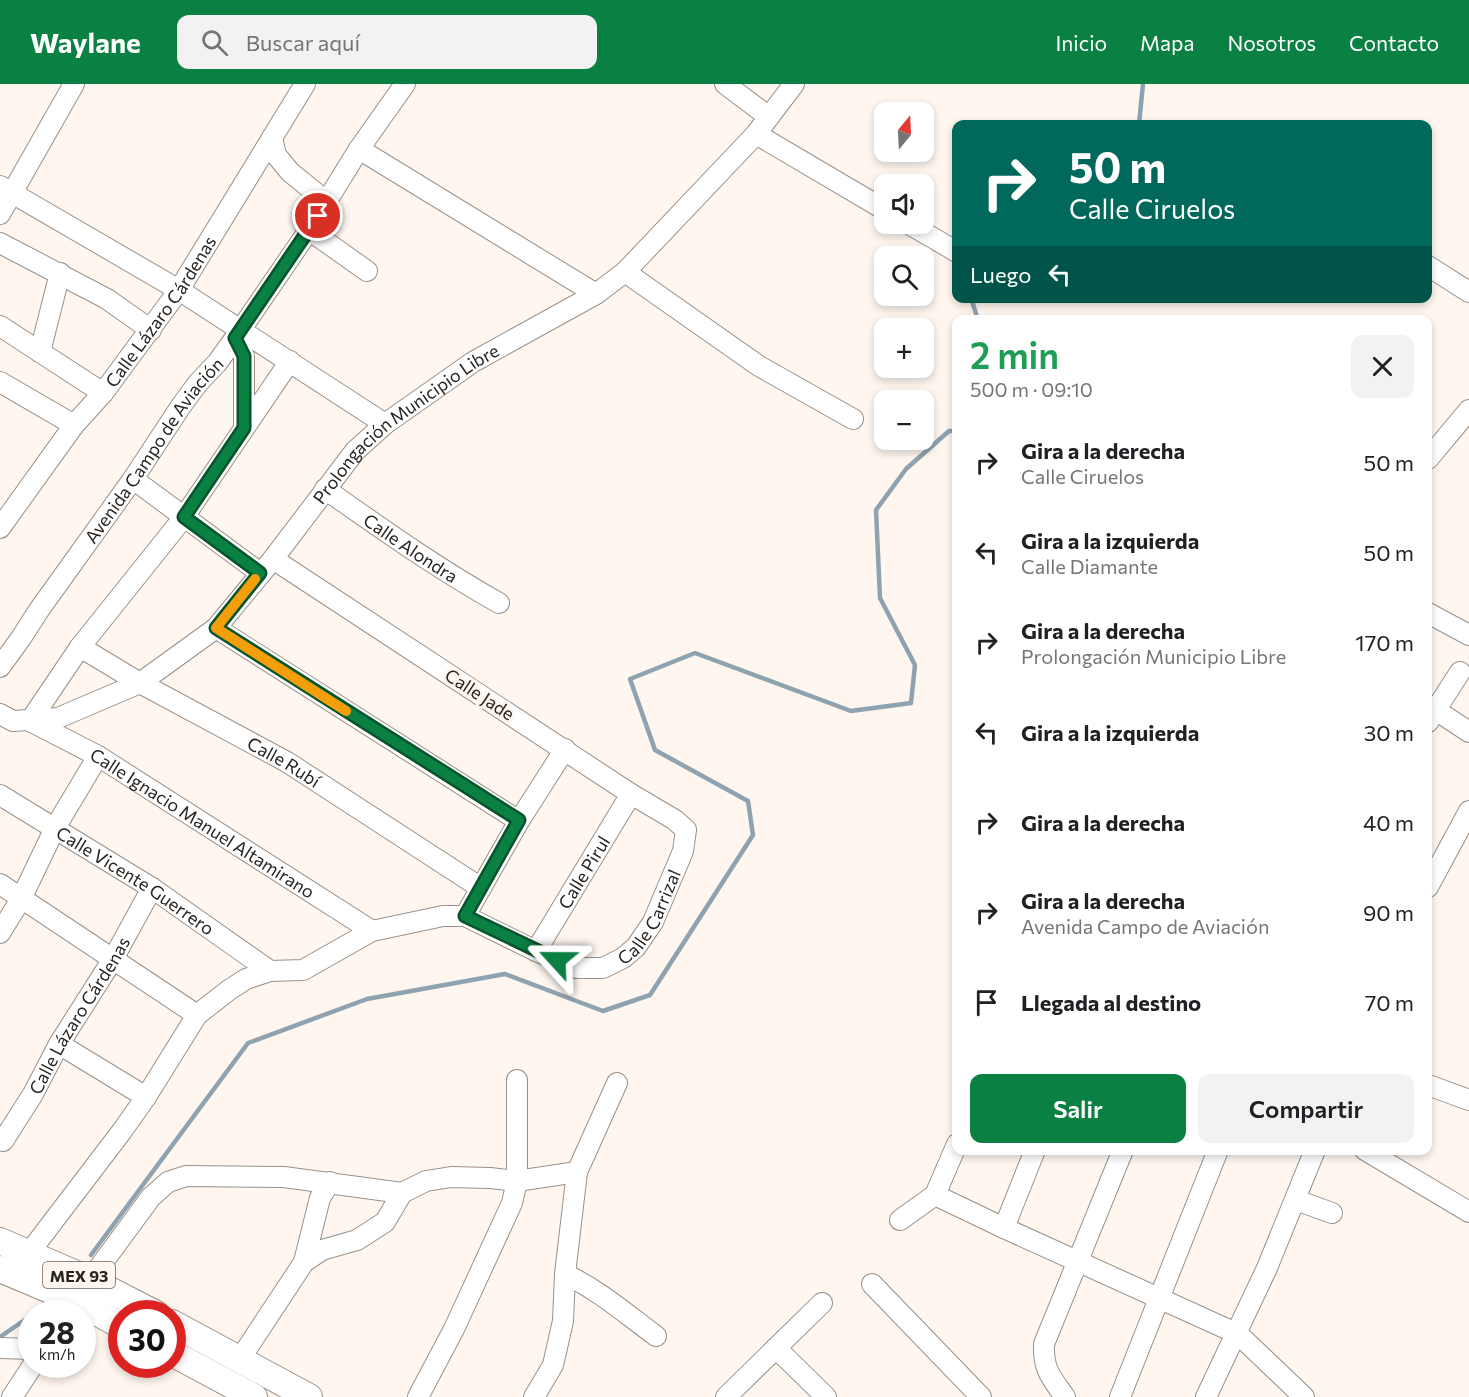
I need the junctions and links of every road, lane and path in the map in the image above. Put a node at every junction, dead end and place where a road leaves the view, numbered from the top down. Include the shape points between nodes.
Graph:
1 (74, 84) edge
2 (305, 84) edge
3 (405, 84) edge
4 (725, 84) edge
5 (794, 84) edge
6 (769, 117) junction
7 (756, 134) junction
8 (272, 138) junction
9 (359, 149) junction
10 (6, 190) edge
11 (327, 202) junction
12 (874, 204) edge
13 (0, 214) edge
14 (309, 230) junction
15 (926, 234) edge
16 (0, 243) edge
17 (952, 249) edge
18 (1432, 269) edge
19 (367, 271) dead end
20 (625, 272) junction
21 (60, 273) junction
22 (179, 290) junction
23 (1469, 292) edge
24 (596, 294) junction
25 (0, 326) edge
26 (151, 330) junction
27 (237, 334) junction
28 (40, 352) junction
29 (290, 361) junction
30 (0, 382) edge
31 (103, 393) junction
32 (1469, 410) edge
33 (853, 419) dead end
34 (385, 424) junction
35 (74, 425) junction
36 (244, 428) junction
37 (1432, 454) edge
38 (133, 479) junction
39 (325, 489) junction
40 (4, 516) edge
41 (184, 517) junction
42 (266, 566) junction
43 (499, 603) dead end
44 (1432, 615) edge
45 (216, 628) junction
46 (1469, 635) edge
47 (80, 647) junction
48 (0, 667) edge
49 (1460, 672) dead end
50 (140, 683) junction
51 (1432, 711) edge
52 (1432, 713) edge
53 (0, 714) edge
54 (30, 721) junction
55 (1469, 732) edge
56 (565, 749) junction
57 (98, 756) junction
58 (631, 794) junction
59 (0, 795) edge
60 (1469, 811) edge
61 (519, 820) junction
62 (55, 828) junction
63 (686, 830) joint
64 (1435, 857) edge
65 (0, 884) edge
66 (152, 888) junction
67 (481, 888) junction
68 (21, 899) junction
69 (465, 916) junction
70 (372, 931) junction
71 (0, 933) edge
72 (536, 951) junction
73 (113, 959) junction
74 (270, 971) junction
75 (197, 1015) junction
76 (59, 1044) junction
77 (517, 1080) dead end
78 (617, 1083) dead end
79 (1432, 1086) edge
80 (146, 1097) junction
81 (1469, 1100) edge
82 (3, 1141) dead end
83 (952, 1155) edge
84 (1033, 1155) edge
85 (1121, 1155) edge
86 (1216, 1155) edge
87 (1313, 1155) edge
88 (1373, 1155) edge
89 (577, 1172) junction
90 (517, 1181) junction
91 (330, 1182) junction
92 (402, 1193) junction
93 (935, 1195) junction
94 (1296, 1200) junction
95 (1469, 1212) edge
96 (1332, 1213) dead end
97 (900, 1220) dead end
98 (1004, 1228) junction
99 (0, 1241) edge
100 (29, 1253) junction
101 (304, 1262) junction
102 (1078, 1262) junction
103 (0, 1269) edge
104 (566, 1274) junction
105 (90, 1280) junction
106 (872, 1284) dead end
107 (1159, 1298) junction
108 (56, 1300) edge
109 (74, 1300) edge
110 (129, 1300) edge
111 (822, 1303) dead end
112 (186, 1330) edge
113 (1238, 1334) junction
114 (656, 1336) dead end
115 (0, 1348) edge
116 (776, 1348) junction
117 (18, 1349) edge
118 (240, 1359) junction
119 (186, 1361) edge
120 (24, 1378) edge
121 (12, 1397) edge
122 (254, 1397) edge
123 (309, 1397) edge
124 (418, 1397) edge
125 (534, 1397) edge
126 (726, 1397) edge
127 (826, 1397) edge
128 (981, 1397) edge
129 (1065, 1397) edge
130 (1119, 1397) edge
131 (1206, 1397) edge
132 (1304, 1397) edge

1 - 10 street
2 - 8 street, Calle Lázaro Cárdenas
3 - 9 street, Avenida Campo de Aviación
4 - 6 street
5 - 6 street, Prolongación Municipio Libre
6 - 7 street, Prolongación Municipio Libre
7 - 12 street
7 - 20 street, Prolongación Municipio Libre
8 - 11 street via 276,155 290,172
8 - 22 street, Calle Lázaro Cárdenas
9 - 11 street, Avenida Campo de Aviación
9 - 24 street
10 - 13 street
10 - 22 street
11 - 14 street, Avenida Campo de Aviación
14 - 19 street
14 - 27 street, Avenida Campo de Aviación
15 - 17 street
16 - 21 street
18 - 23 street
20 - 24 street, Prolongación Municipio Libre
20 - 33 street via 759,366
21 - 26 street
21 - 28 street
22 - 26 street, Calle Lázaro Cárdenas
22 - 27 street
24 - 34 street, Prolongación Municipio Libre via 473,362
25 - 28 street
26 - 31 street, Calle Lázaro Cárdenas
27 - 29 street
27 - 36 street via 244,356
27 - 38 street, Avenida Campo de Aviación via 181,406
28 - 31 street
29 - 34 street
29 - 36 street
30 - 35 street
31 - 35 street, Calle Lázaro Cárdenas
32 - 37 street
34 - 39 street, Prolongación Municipio Libre via 355,451
35 - 40 street, Calle Lázaro Cárdenas
36 - 41 street
38 - 41 street, Calle Jade
38 - 48 street, Avenida Campo de Aviación
39 - 42 street, Prolongación Municipio Libre
39 - 43 street, Calle Alondra via 399,542
41 - 42 street, Calle Jade
41 - 47 street
42 - 45 street, Prolongación Municipio Libre
42 - 56 street, Calle Jade
44 - 46 street
45 - 50 street, Prolongación Municipio Libre
45 - 61 street
47 - 50 street, Calle Rubí
47 - 54 street
49 - 51 street
50 - 54 street, Prolongación Municipio Libre via 58,718
50 - 67 street, Calle Rubí via 287,762
52 - 55 street
53 - 54 street, Prolongación Municipio Libre via 13,721
54 - 57 street, Calle Ignacio Manuel Altamirano
56 - 58 street, Calle Jade
56 - 61 street
57 - 62 street
57 - 70 street, Calle Ignacio Manuel Altamirano
58 - 63 street, Calle Jade
58 - 72 street, Calle Pirul
59 - 62 street, Calle Vicente Guerrero
60 - 64 street
61 - 67 street
62 - 66 street, Calle Vicente Guerrero
62 - 68 street
63 - 72 street, Calle Carrizal via 683,851 653,922 623,958 603,968 577,968
65 - 68 street
66 - 73 street, Calle Lázaro Cárdenas
66 - 74 street, Calle Vicente Guerrero
67 - 69 street
68 - 71 street
68 - 73 street
69 - 70 street via 443,916
69 - 72 street
70 - 74 street via 303,970
73 - 75 street
73 - 76 street, Calle Lázaro Cárdenas
74 - 75 street via 246,979
75 - 80 street
76 - 80 street
76 - 82 street, Calle Lázaro Cárdenas
77 - 90 street
78 - 89 street
79 - 81 street
80 - 100 street
83 - 93 street
84 - 98 street
85 - 102 street
86 - 107 street
87 - 94 street
88 - 95 street
89 - 90 street
89 - 104 street
90 - 92 street via 451,1177 426,1181
90 - 124 street via 492,1249
91 - 92 street
91 - 101 street via 317,1208
91 - 105 street via 284,1177 186,1176 168,1182 152,1197
92 - 101 street via 385,1222 357,1240 322,1250
93 - 97 street
93 - 98 street
94 - 96 street
94 - 113 street
98 - 102 street
99 - 100 main road, MEX 93
100 - 105 main road, MEX 93
101 - 118 street
102 - 107 street
102 - 129 street via 1044,1344 1047,1373
103 - 108 main road, MEX 93
104 - 114 street via 614,1302
104 - 125 street via 563,1321 553,1365
105 - 109 street
105 - 110 main road, MEX 93
106 - 128 street
107 - 113 street
107 - 130 street
111 - 116 street
112 - 118 main road
113 - 131 street
113 - 132 street
115 - 117 street
116 - 126 street
116 - 127 street
118 - 123 main road
119 - 122 main road
120 - 121 street

